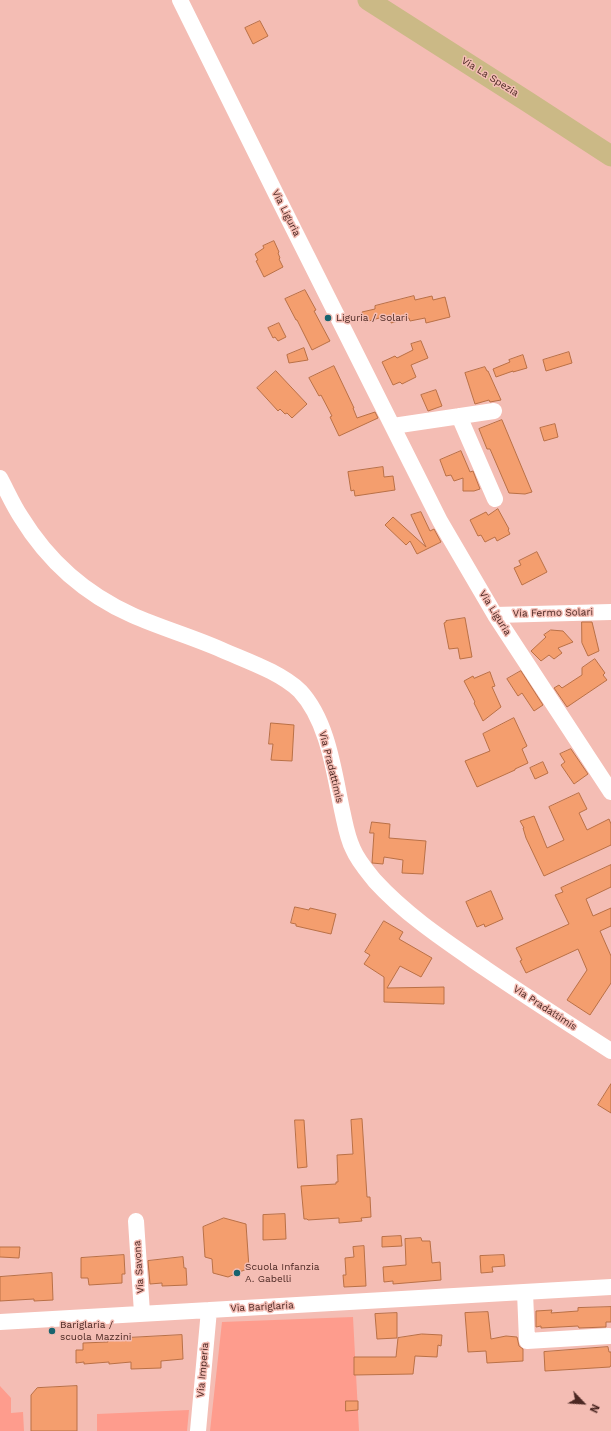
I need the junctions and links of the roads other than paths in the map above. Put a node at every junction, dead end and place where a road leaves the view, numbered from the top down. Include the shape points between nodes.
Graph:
1 (180, 0) edge
2 (368, 0) edge
3 (611, 156) edge
4 (494, 411) dead end
5 (459, 416) junction
6 (393, 426) junction
7 (0, 478) edge
8 (495, 499) dead end
9 (611, 612) edge
10 (495, 615) junction
11 (611, 792) edge
12 (611, 1051) edge
13 (136, 1221) dead end
14 (611, 1287) edge
15 (525, 1292) junction
16 (209, 1310) junction
17 (142, 1314) junction
18 (0, 1322) edge
19 (609, 1336) dead end
20 (198, 1431) edge

1 - 6 street, Via Liguria
2 - 3 main road, Via La Spezia
4 - 5 street
5 - 6 street
5 - 8 street
6 - 10 street, Via Liguria via 440,521
7 - 12 street, Via Pradattimis via 20,516 37,540 56,563 77,582 101,599 132,615 210,645 284,678 300,692 314,711 325,736 352,848 368,872 394,901 446,942
9 - 10 street, Via Fermo Solari
10 - 11 street, Via Liguria
13 - 17 street, Via Savona
14 - 15 street, Via Bariglaria
15 - 16 street, Via Bariglaria
15 - 19 street via 527,1341
16 - 17 street, Via Bariglaria
16 - 20 street, Via Imperia
17 - 18 street, Via Bariglaria

